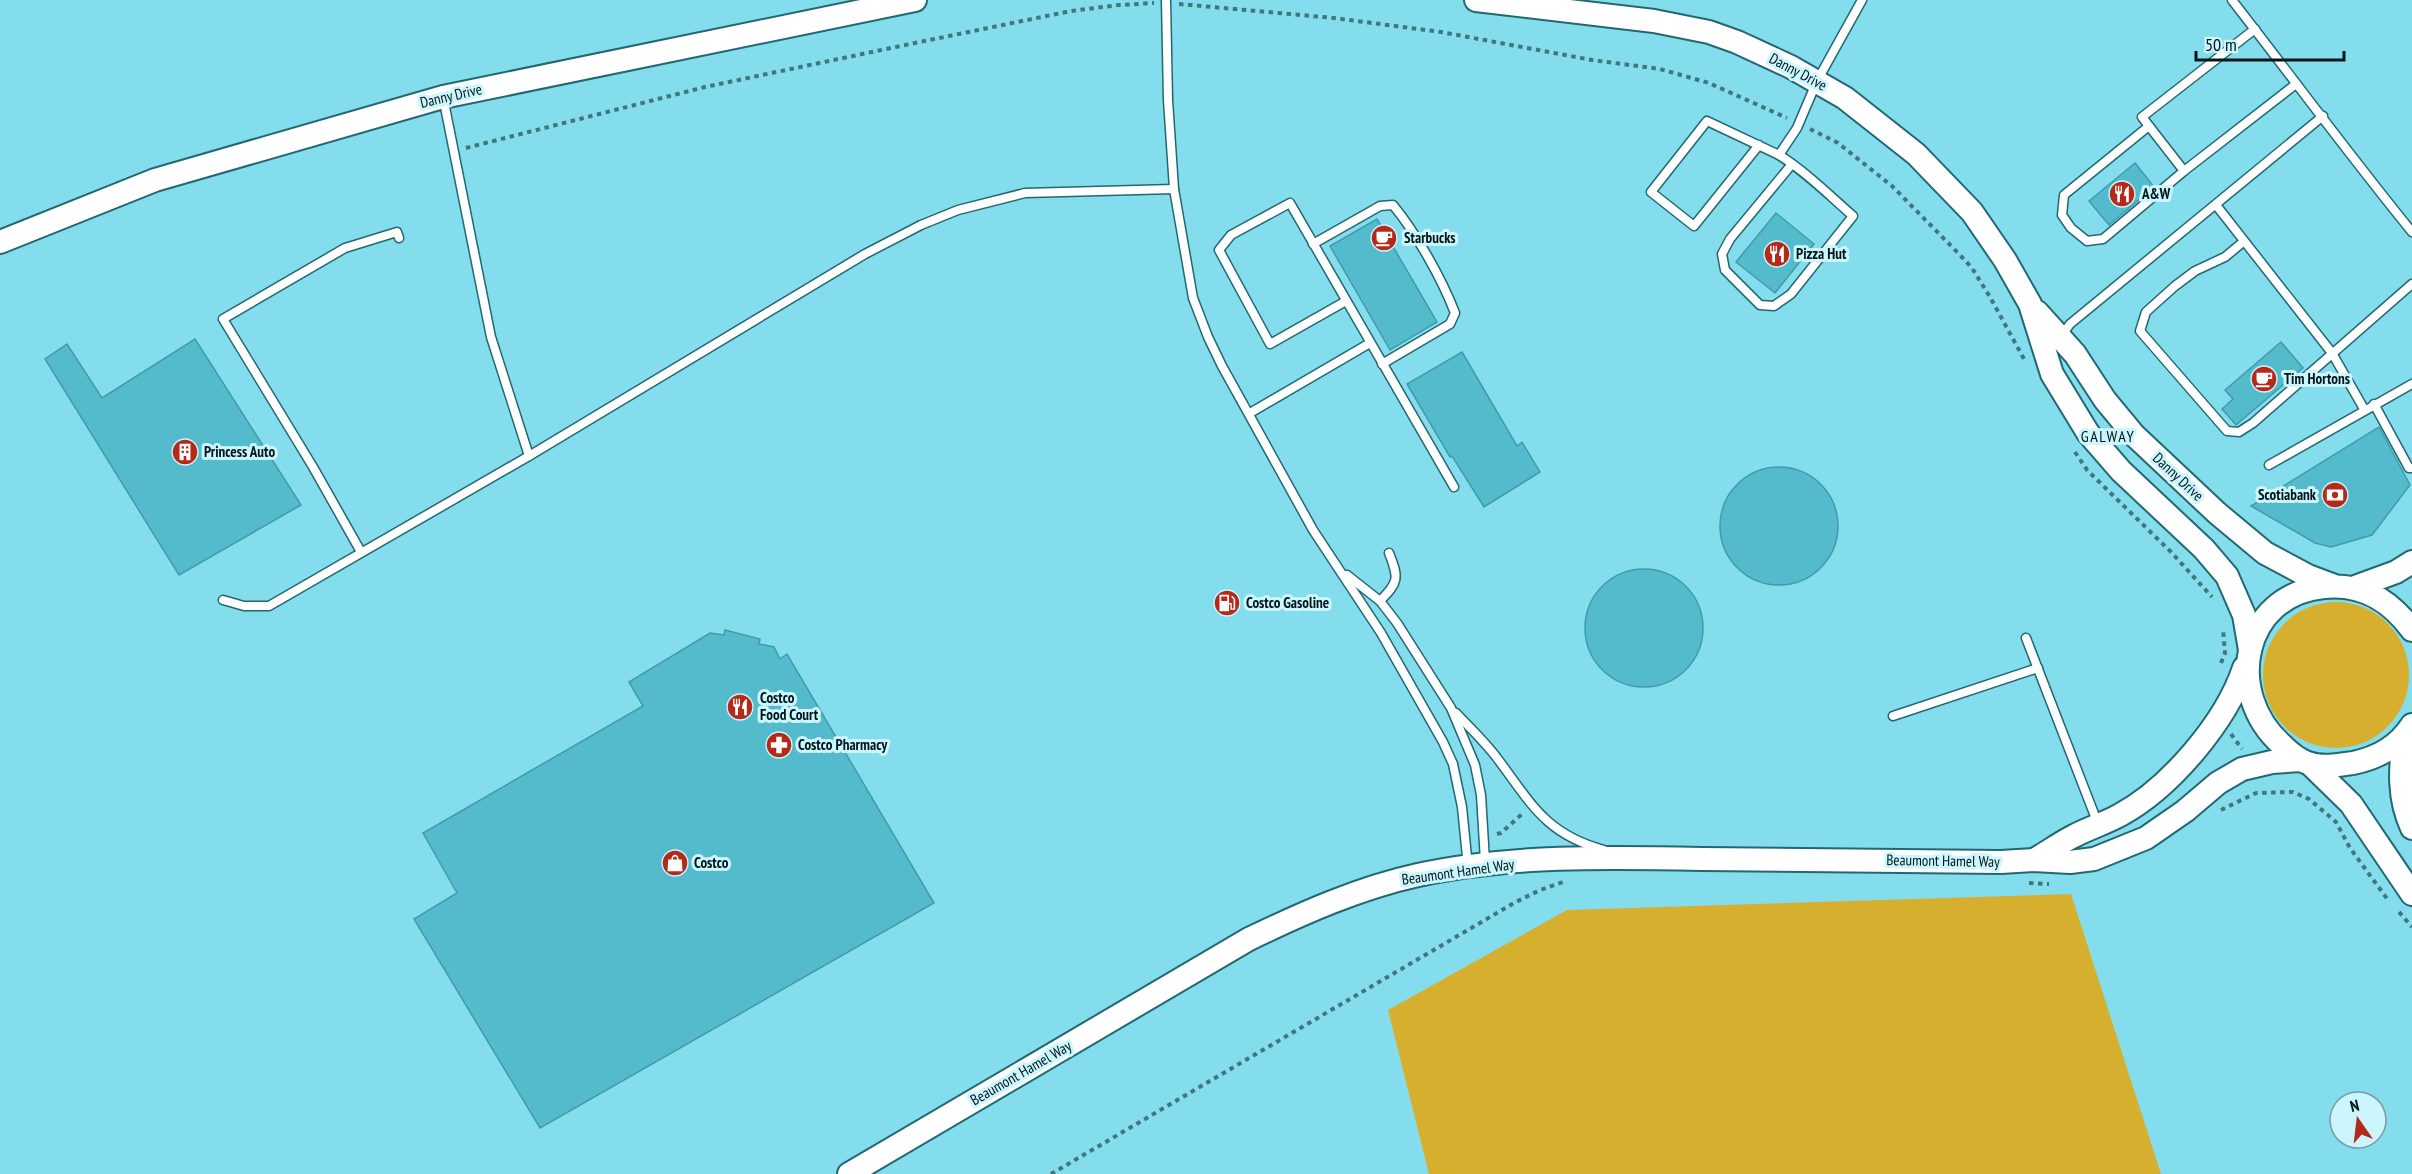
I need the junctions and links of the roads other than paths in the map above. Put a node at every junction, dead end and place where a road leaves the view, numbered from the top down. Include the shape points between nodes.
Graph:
1 (915, 0) edge
2 (1166, 0) edge
3 (1476, 0) edge
4 (1862, 0) edge
5 (2232, 0) edge
6 (2255, 29) junction
7 (1817, 81) junction
8 (2296, 84) junction
9 (443, 97) junction
10 (2323, 116) junction
11 (2149, 126) junction
12 (1759, 145) junction
13 (1779, 155) junction
14 (1792, 164) junction
15 (2184, 171) junction
16 (1174, 189) junction
17 (2216, 205) junction
18 (2412, 232) edge
19 (399, 238) dead end
20 (0, 242) edge
21 (2243, 242) junction
22 (1313, 244) junction
23 (2412, 284) edge
24 (1346, 301) junction
25 (2030, 304) junction
26 (2060, 338) junction
27 (1370, 343) junction
28 (2332, 353) junction
29 (1382, 364) junction
30 (2412, 384) edge
31 (2374, 404) junction
32 (2364, 409) junction
33 (1250, 413) junction
34 (529, 456) junction
35 (2270, 465) dead end
36 (2412, 468) edge
37 (1454, 487) dead end
38 (361, 552) junction
39 (1389, 553) dead end
40 (2412, 562) edge
41 (1340, 569) junction
42 (2344, 586) junction
43 (223, 600) dead end
44 (1380, 601) junction
45 (2412, 630) edge
46 (2026, 638) dead end
47 (2249, 653) junction
48 (2038, 668) junction
49 (1451, 708) junction
50 (1893, 717) dead end
51 (2408, 731) edge
52 (2306, 762) junction
53 (2098, 824) junction
54 (2412, 828) edge
55 (1634, 858) junction
56 (2034, 860) junction
57 (1477, 866) junction
58 (2405, 902) edge
59 (849, 1174) edge

1 - 9 main road, Danny Drive via 848,10
2 - 16 lane
3 - 7 main road, Danny Drive via 1654,21 1709,32
4 - 7 lane
5 - 6 lane
6 - 8 lane
6 - 11 lane via 2142,117
7 - 13 lane via 1797,128
7 - 25 main road, Danny Drive via 1893,134 1955,192 2005,260
8 - 10 lane
8 - 15 lane
9 - 20 main road, Danny Drive via 155,180
9 - 34 lane via 491,337
10 - 17 lane
10 - 18 lane
11 - 15 lane
11 - 15 lane via 2064,195 2062,215 2071,228 2087,241 2103,239
12 - 12 lane via 1707,121 1651,192 1694,226
12 - 13 lane
13 - 14 lane
14 - 14 lane via 1853,216 1791,294 1774,306 1761,305 1725,270 1722,254
16 - 33 lane via 1192,298 1208,337
16 - 34 lane via 1025,194 987,201 931,220 865,254
17 - 21 lane
17 - 26 lane via 2070,324
19 - 38 lane via 397,232 345,248 223,320
21 - 28 lane
21 - 28 lane via 2175,286 2146,312 2140,331 2227,431 2239,432 2253,423
22 - 24 lane
22 - 24 lane via 1290,202 1231,235 1219,250 1270,344
22 - 29 lane via 1380,206 1393,205 1448,294 1455,313 1450,324
23 - 28 lane
24 - 27 lane
25 - 26 main road, Danny Drive
25 - 47 main road, Danny Drive via 2052,374 2076,417 2121,471 2218,564 2231,583 2240,603
26 - 42 main road, Danny Drive via 2134,435 2217,513 2265,553 2308,576
27 - 29 lane
27 - 33 lane
28 - 32 lane
29 - 37 lane
30 - 31 lane
31 - 32 lane
31 - 36 lane
32 - 35 lane
33 - 41 lane via 1313,530
34 - 38 lane
38 - 43 lane via 269,606 244,606
39 - 44 lane via 1395,568 1395,585
40 - 42 main road via 2396,572
41 - 44 lane
41 - 57 lane via 1443,742 1453,764
42 - 45 main road, Danny Drive via 2377,596 2391,605
42 - 47 main road, Beaumont Hamel Way via 2303,591 2273,610 2254,636
44 - 49 lane
46 - 48 lane
47 - 52 main road, Danny Drive via 2247,678 2255,710 2273,738
47 - 53 main road, Beaumont Hamel Way via 2227,707 2196,749 2139,803
48 - 50 lane
48 - 53 lane
49 - 55 lane via 1496,757 1530,806 1550,824 1578,840
49 - 57 lane via 1475,765 1481,795
51 - 52 main road, Beaumont Hamel Way via 2386,752 2366,760 2328,766
51 - 54 main road via 2400,783
52 - 56 main road, Beaumont Hamel Way via 2272,762 2242,769 2160,828 2118,851 2070,862
52 - 58 main road, Danny Drive via 2351,804
53 - 56 main road, Beaumont Hamel Way
55 - 56 main road, Beaumont Hamel Way
55 - 57 main road, Beaumont Hamel Way
57 - 59 main road, Beaumont Hamel Way via 1387,883 1301,914 1249,939

